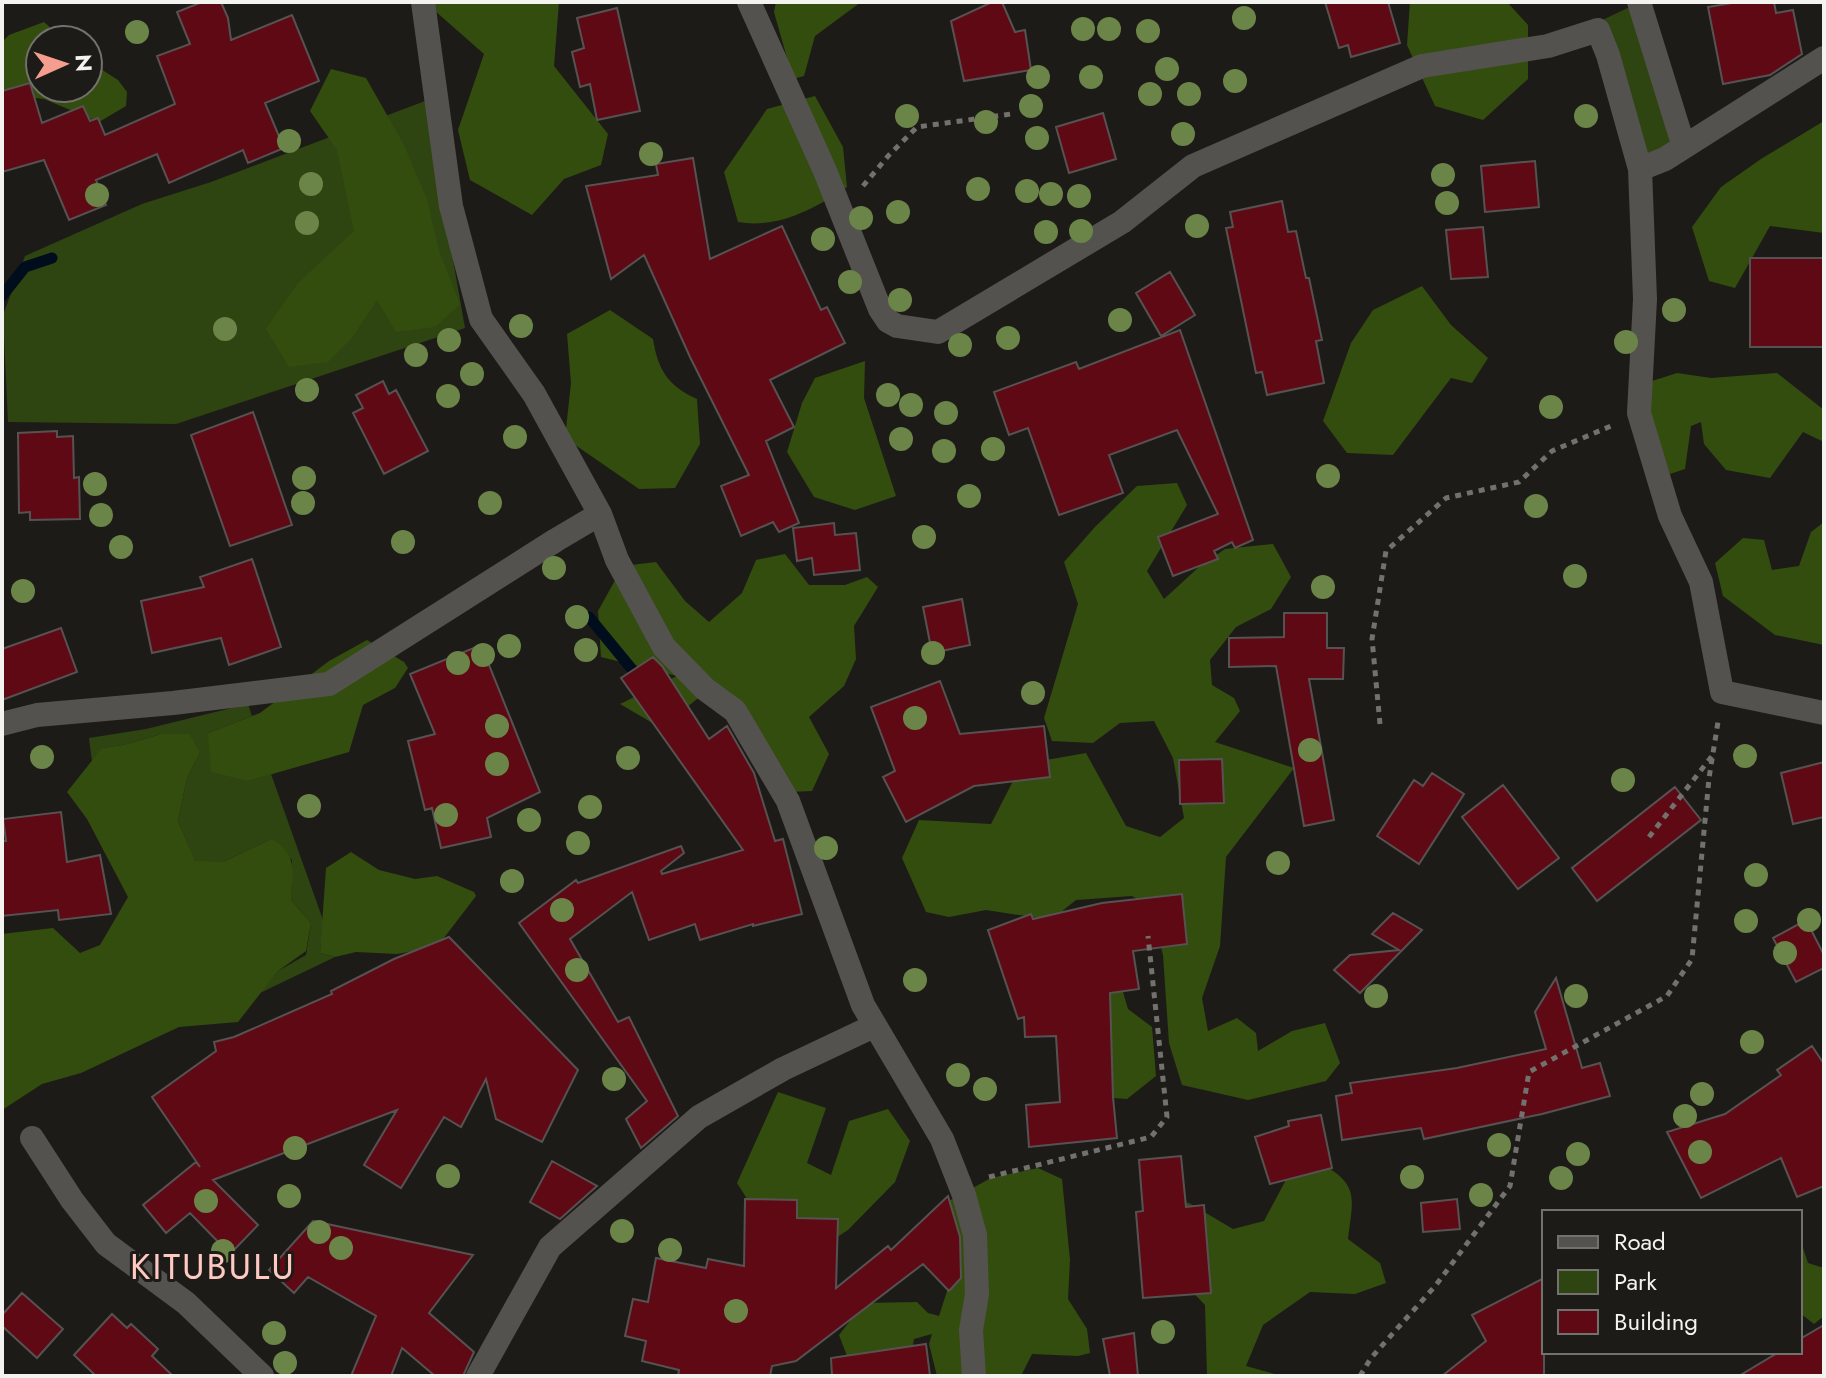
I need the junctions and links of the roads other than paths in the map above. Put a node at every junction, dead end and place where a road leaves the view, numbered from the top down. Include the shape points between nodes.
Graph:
1 (423, 2) edge
2 (749, 2) edge
3 (1639, 2) edge
4 (1824, 58) edge
5 (1684, 147) junction
6 (1640, 169) junction
7 (600, 514) junction
8 (1824, 713) edge
9 (2, 724) edge
10 (874, 1026) junction
11 (32, 1138) dead end
12 (262, 1376) edge
13 (478, 1376) edge
14 (974, 1376) edge

1 - 7 street via 451,206 481,319 534,394
2 - 6 street via 870,288 888,321 897,326 938,332 1122,222 1193,166 1422,66 1548,46 1598,30
3 - 5 street
4 - 5 street
5 - 6 street
6 - 8 street via 1645,299 1639,413 1670,516 1701,582 1722,692
7 - 9 street via 329,684 37,715
7 - 10 street via 617,560 664,647 735,711 788,801
10 - 13 street via 699,1117 550,1247
10 - 14 street via 942,1139 961,1185 975,1235
11 - 12 street via 106,1244 186,1303

